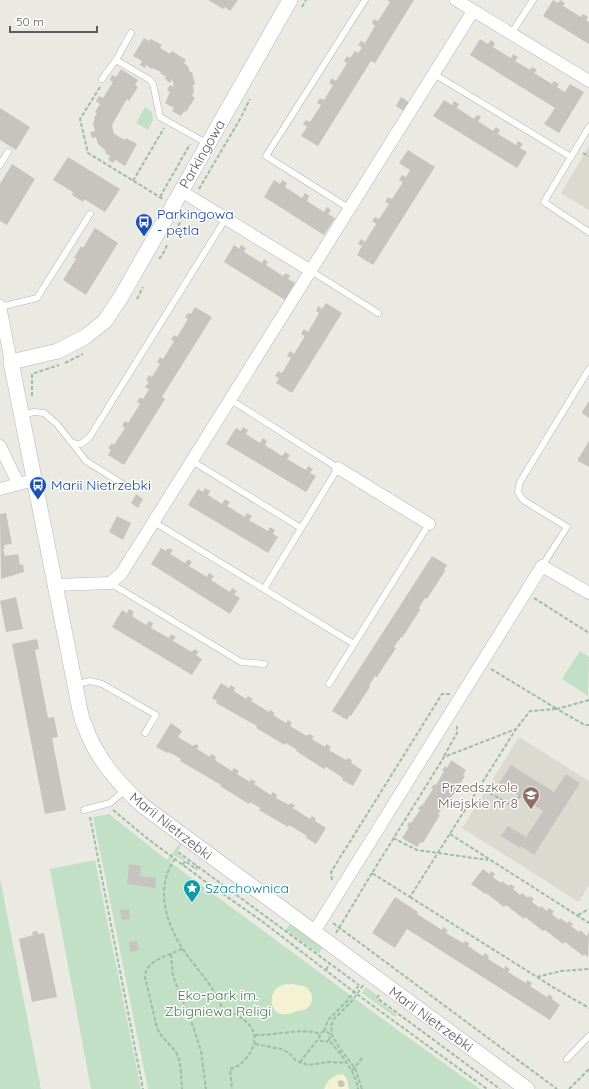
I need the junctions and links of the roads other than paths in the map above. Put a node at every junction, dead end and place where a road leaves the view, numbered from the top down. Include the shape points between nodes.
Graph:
1 (290, 0) edge
2 (365, 0) edge
3 (456, 0) edge
4 (533, 0) edge
5 (473, 11) junction
6 (132, 33) dead end
7 (511, 34) junction
8 (116, 60) junction
9 (434, 74) junction
10 (102, 79) road end
11 (589, 81) edge
12 (589, 127) edge
13 (208, 144) junction
14 (8, 152) dead end
15 (571, 157) junction
16 (0, 165) edge
17 (181, 191) junction
18 (350, 209) junction
19 (90, 214) dead end
20 (226, 218) junction
21 (589, 232) edge
22 (311, 271) junction
23 (0, 307) edge
24 (378, 313) dead end
25 (11, 362) junction
26 (589, 369) edge
27 (231, 400) junction
28 (28, 414) junction
29 (72, 443) junction
30 (0, 446) edge
31 (192, 462) junction
32 (338, 468) junction
33 (34, 480) junction
34 (18, 483) junction
35 (126, 486) dead end
36 (0, 489) edge
37 (154, 522) junction
38 (429, 524) joint
39 (301, 528) junction
40 (542, 566) junction
41 (110, 583) junction
42 (55, 585) junction
43 (264, 588) junction
44 (589, 593) edge
45 (354, 644) junction
46 (264, 664) dead end
47 (329, 684) dead end
48 (75, 685) junction
49 (145, 733) dead end
50 (126, 790) junction
51 (84, 810) dead end
52 (314, 932) junction
53 (589, 1036) edge
54 (566, 1059) dead end
55 (527, 1089) edge

1 - 13 street, Parkingowa
2 - 18 lane via 266,156
3 - 5 street
4 - 7 lane
5 - 7 street
5 - 9 street
6 - 8 lane
7 - 11 street
8 - 10 lane
8 - 13 lane via 150,80 160,117
9 - 15 lane
9 - 18 street
12 - 15 lane
13 - 17 street, Parkingowa
14 - 16 lane
15 - 21 lane via 544,202
17 - 20 street
17 - 25 street, Parkingowa via 121,297 104,320 84,337 58,351
18 - 22 street
19 - 23 lane via 37,298
20 - 22 street
20 - 29 lane via 90,438 81,444
22 - 24 lane
22 - 27 street
23 - 25 street, Marii Nietrzebki
25 - 28 street, Marii Nietrzebki
26 - 40 lane via 520,482 518,492 523,500 567,527
27 - 31 street
27 - 32 lane
28 - 29 lane via 44,413
28 - 33 street, Marii Nietrzebki
29 - 35 lane via 86,461
30 - 34 street
31 - 37 street
31 - 39 lane
32 - 38 street
32 - 39 lane
33 - 34 street
33 - 42 street, Marii Nietrzebki
34 - 36 street
37 - 41 street via 121,574
37 - 43 lane
38 - 45 lane
39 - 43 lane
40 - 44 street
40 - 52 street
41 - 42 street
41 - 46 lane via 241,662
42 - 48 street, Marii Nietrzebki
43 - 45 lane
45 - 47 lane
48 - 49 lane via 90,681 102,684 156,715
48 - 50 street, Marii Nietrzebki via 84,723 94,747 107,769
50 - 51 lane via 107,804
50 - 52 street, Marii Nietrzebki via 143,806
52 - 55 street, Marii Nietrzebki
53 - 54 lane

